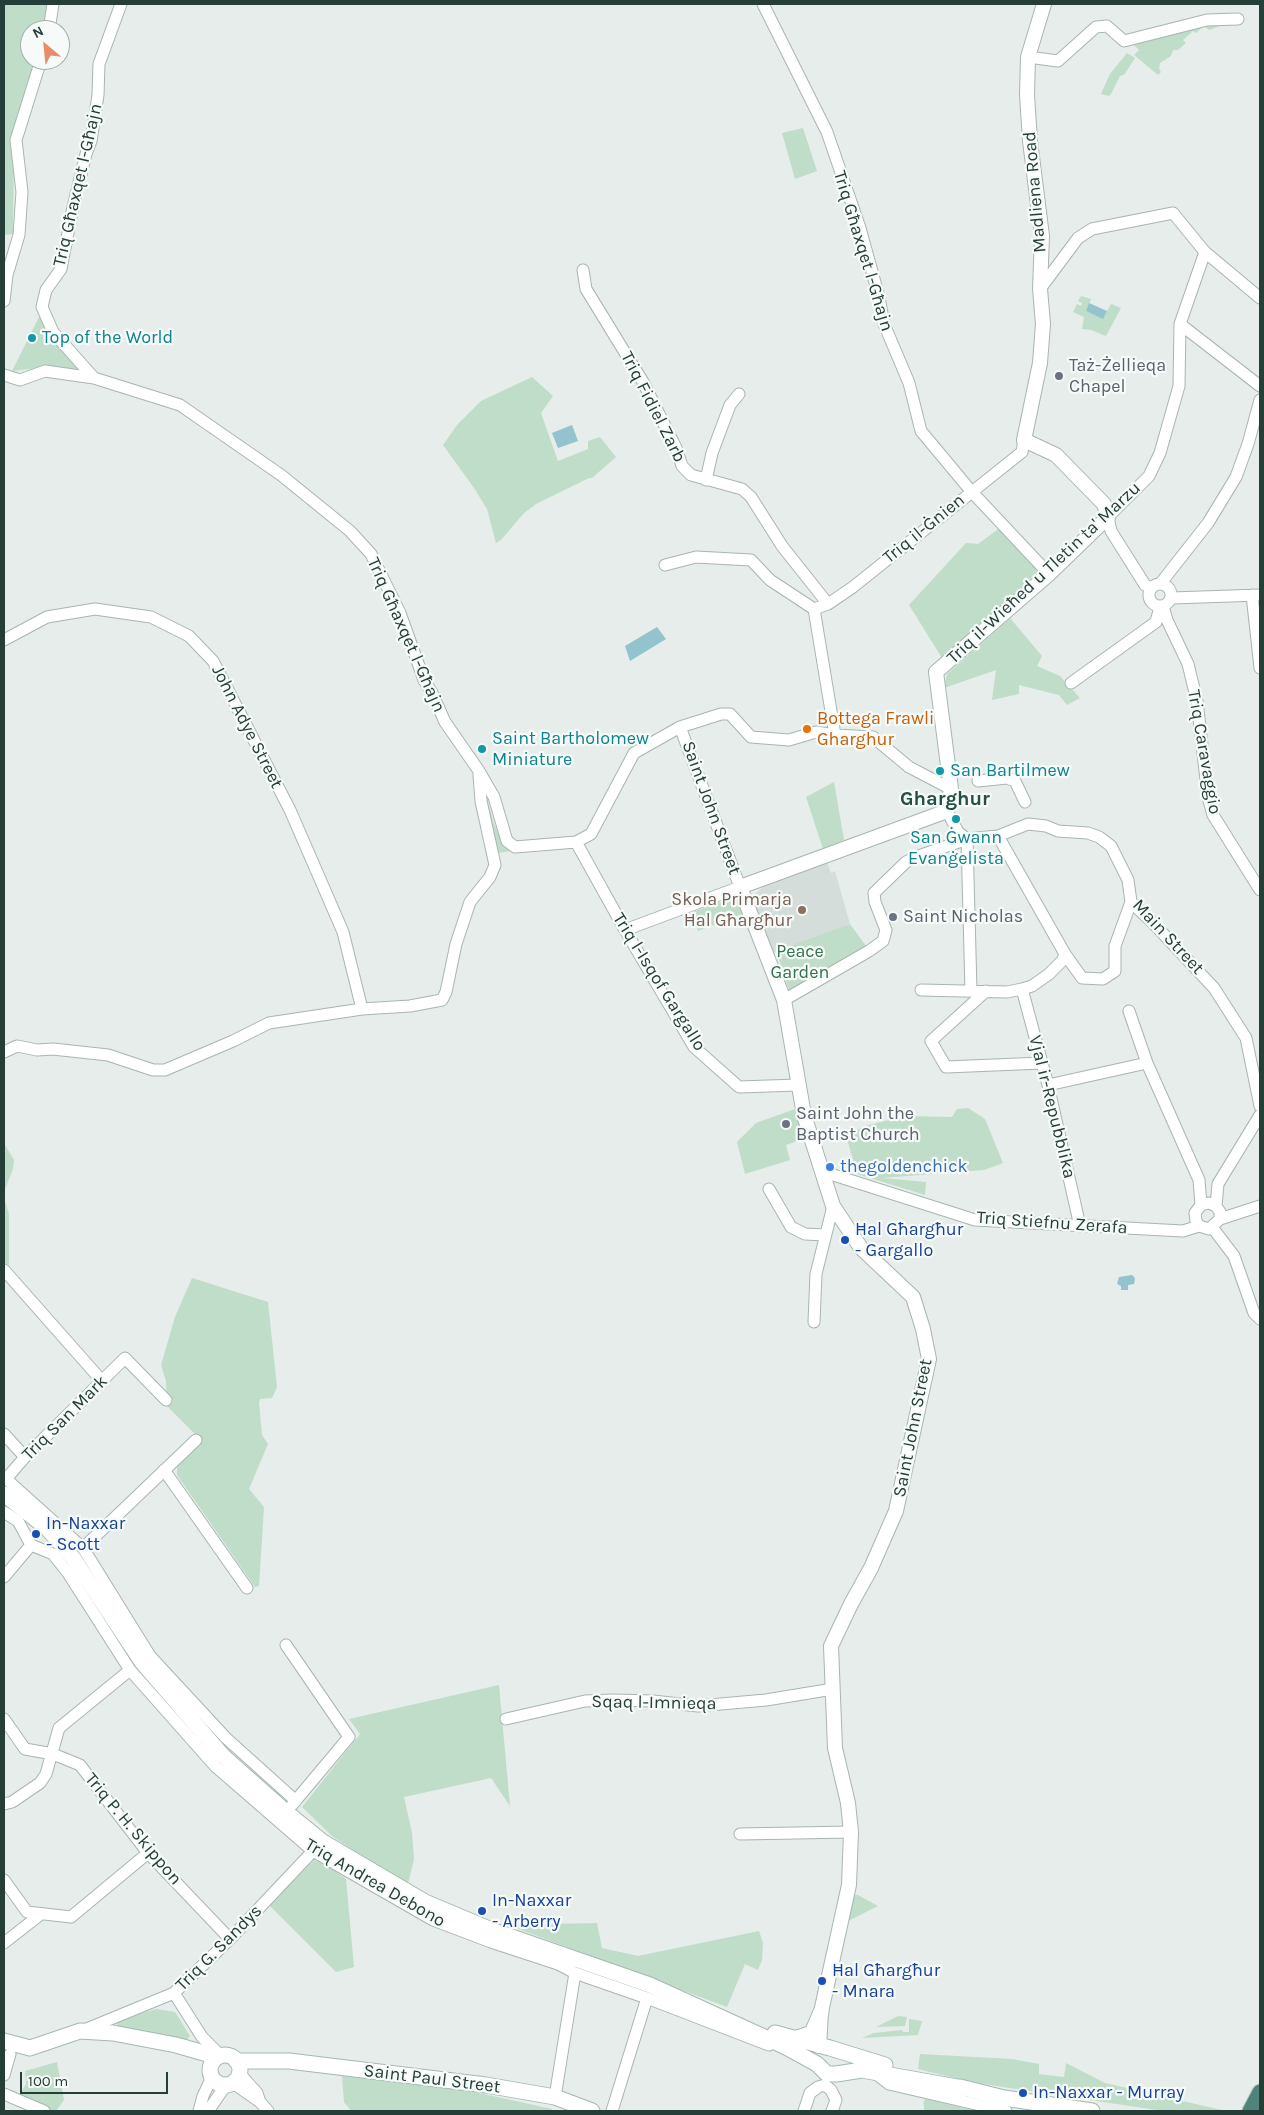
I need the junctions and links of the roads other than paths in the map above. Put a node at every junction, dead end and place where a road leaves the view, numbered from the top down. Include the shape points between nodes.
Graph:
1 (53, 4) edge
2 (121, 4) edge
3 (762, 4) edge
4 (1044, 4) edge
5 (1238, 19) dead end
6 (51, 20) edge
7 (1028, 57) junction
8 (38, 70) edge
9 (1206, 252) junction
10 (583, 270) dead end
11 (1040, 289) junction
12 (1260, 298) edge
13 (4, 301) edge
14 (1180, 324) junction
15 (4, 375) edge
16 (94, 378) junction
17 (1260, 386) edge
18 (739, 394) dead end
19 (1260, 400) edge
20 (1024, 440) junction
21 (706, 480) junction
22 (970, 491) junction
23 (1108, 517) junction
24 (665, 565) dead end
25 (1049, 574) junction
26 (1156, 586) junction
27 (1256, 595) edge
28 (828, 604) junction
29 (1165, 604) junction
30 (814, 609) junction
31 (4, 640) edge
32 (1260, 668) edge
33 (1071, 683) dead end
34 (680, 727) junction
35 (835, 736) junction
36 (479, 771) junction
37 (978, 781) dead end
38 (951, 789) junction
39 (1025, 802) dead end
40 (947, 811) junction
41 (998, 836) junction
42 (968, 839) junction
43 (576, 842) junction
44 (740, 887) junction
45 (1260, 890) edge
46 (1130, 902) junction
47 (625, 930) junction
48 (1065, 954) junction
49 (1022, 989) junction
50 (922, 990) dead end
51 (971, 991) junction
52 (986, 991) junction
53 (784, 1000) junction
54 (362, 1009) junction
55 (1129, 1011) dead end
56 (4, 1052) edge
57 (1042, 1063) junction
58 (1147, 1063) junction
59 (798, 1085) junction
60 (1048, 1085) junction
61 (1260, 1106) edge
62 (1260, 1115) edge
63 (821, 1171) junction
64 (769, 1189) dead end
65 (1201, 1205) junction
66 (833, 1206) junction
67 (1216, 1206) junction
68 (1260, 1206) edge
69 (1216, 1223) junction
70 (1080, 1226) junction
71 (1200, 1226) junction
72 (825, 1235) junction
73 (4, 1270) edge
74 (1260, 1319) edge
75 (814, 1322) dead end
76 (102, 1381) junction
77 (166, 1400) dead end
78 (196, 1440) dead end
79 (6, 1442) edge
80 (25, 1457) junction
81 (164, 1470) junction
82 (5, 1478) edge
83 (4, 1494) edge
84 (4, 1512) edge
85 (31, 1545) junction
86 (82, 1548) junction
87 (4, 1577) edge
88 (247, 1588) dead end
89 (286, 1645) dead end
90 (130, 1670) junction
91 (833, 1690) junction
92 (4, 1719) edge
93 (506, 1719) dead end
94 (53, 1754) junction
95 (296, 1800) junction
96 (7, 1805) edge
97 (286, 1812) junction
98 (851, 1832) junction
99 (740, 1834) dead end
100 (313, 1851) junction
101 (148, 1853) junction
102 (4, 1880) edge
103 (41, 1914) junction
104 (230, 1939) junction
105 (4, 1943) edge
106 (576, 1973) junction
107 (174, 1993) junction
108 (647, 1998) junction
109 (823, 2009) junction
110 (80, 2031) junction
111 (789, 2043) junction
112 (176, 2045) junction
113 (7, 2048) edge
114 (826, 2052) junction
115 (219, 2056) junction
116 (874, 2072) junction
117 (840, 2073) junction
118 (211, 2074) junction
119 (4, 2075) edge
120 (235, 2075) junction
121 (968, 2089) junction
122 (1260, 2092) edge
123 (4, 2094) edge
124 (555, 2097) junction
125 (264, 2107) edge
126 (573, 2108) edge
127 (44, 2111) edge
128 (199, 2111) edge
129 (208, 2111) edge
130 (592, 2111) edge
131 (612, 2111) edge
132 (804, 2111) edge
133 (832, 2111) edge
134 (1006, 2111) edge
135 (1092, 2111) edge
136 (1250, 2111) edge

1 - 6 street
2 - 16 street, Triq Għaxqet l-Għajn via 99,64 91,141 73,207 62,269 46,290 42,307 53,332
3 - 22 street, Triq Għaxqet l-Għajn via 827,132 860,228 884,324 909,383 921,431
4 - 7 street, Madliena Road
5 - 7 street via 1207,20 1124,41 1107,26 1096,27 1058,61
7 - 11 street, Madliena Road via 1030,141 1042,236
8 - 13 street via 16,140 22,192 20,226
9 - 11 street via 1173,213 1092,229 1078,238
9 - 12 street
9 - 14 street, Triq il-Wieħed u Tletin ta' Marzu
10 - 21 street, Triq Fidiel Zarb via 586,289 643,382 682,466 691,475
11 - 20 street, Madliena Road via 1043,324 1040,363
14 - 17 street
14 - 23 street, Triq il-Wieħed u Tletin ta' Marzu via 1179,386 1160,452 1149,476
15 - 16 street, Triq Għaxqet l-Għajn via 20,380 45,371
16 - 36 street, Triq Għaxqet l-Għajn via 180,405 282,476 350,531 371,554 400,613 424,680 445,722
18 - 21 street via 730,405 712,453
19 - 26 street via 1236,477 1208,523
20 - 22 street, Triq il-Ġnien via 1022,452
20 - 23 street via 1056,455 1104,504
21 - 28 street, Triq Fidiel Zarb via 742,489 751,496 782,546
22 - 25 street, Triq Għaxqet l-Għajn
22 - 28 street, Triq il-Ġnien
23 - 25 street, Triq il-Wieħed u Tletin ta' Marzu
23 - 26 street via 1112,531 1145,584
24 - 30 street via 696,557 751,560 770,580
25 - 38 street, Triq il-Wieħed u Tletin ta' Marzu via 936,672
26 - 29 street via 1169,588
26 - 29 street via 1149,598 1153,604
27 - 29 street
27 - 32 street
28 - 30 street, Triq il-Ġnien
29 - 33 street via 1156,622
29 - 45 street, Triq Caravaggio via 1167,620 1188,664 1197,701 1213,815
30 - 35 street
31 - 54 street, John Adye Street via 47,617 95,609 151,617 188,636 213,661 290,810 343,932
34 - 35 street via 730,714 751,737 789,740 816,732
34 - 43 street via 634,753 591,834
34 - 44 street, Saint John Street
35 - 38 street via 873,737 909,767
36 - 43 street, Triq Għaxqet l-Għajn via 494,797 507,841 515,847
36 - 54 street via 481,801 495,865 490,877 470,902 456,944 446,992 442,1000
37 - 39 street via 1008,778 1015,781
38 - 40 street, Triq il-Wieħed u Tletin ta' Marzu
40 - 42 street via 958,832
40 - 44 street
41 - 42 street
41 - 46 street, Main Street via 1028,824 1099,837 1111,846 1128,880
41 - 48 street
42 - 51 street
42 - 53 street via 906,862 874,893 886,930 882,941 869,952
43 - 47 street, Triq l-Isqof Gargallo
44 - 47 street
44 - 53 street, Saint John Street
46 - 48 street via 1115,946 1115,971 1103,979 1082,978
46 - 61 street, Main Street via 1214,988 1225,1004 1246,1038
47 - 59 street, Triq l-Isqof Gargallo via 694,1047 739,1087
48 - 49 street via 1049,974
49 - 52 street
49 - 57 street, Vjal ir-Repubblika
50 - 51 street
51 - 52 street
52 - 57 street via 931,1041 946,1067
53 - 59 street, Saint John Street
54 - 56 street via 269,1023 165,1070 153,1070 108,1056 53,1049 17,1046
55 - 58 street
57 - 60 street, Vjal ir-Repubblika
58 - 60 street
58 - 65 street via 1199,1180
59 - 63 street, Saint John Street
60 - 70 street, Vjal ir-Repubblika
62 - 67 street via 1218,1184
63 - 66 street, Saint John Street
63 - 70 street, Triq Stiefnu Zerafa via 975,1220
64 - 72 street via 791,1227 806,1234
65 - 67 street via 1209,1203
65 - 71 street via 1195,1213
66 - 72 street
66 - 91 street, Saint John Street via 861,1248 913,1297 929,1359 896,1511 831,1646
67 - 69 street via 1220,1212
68 - 69 street
69 - 71 street via 1209,1229
69 - 74 street via 1234,1256 1254,1313
70 - 71 street, Triq Stiefnu Zerafa via 1183,1230
72 - 75 street via 816,1274
73 - 76 street
76 - 77 street, Triq San Mark via 126,1358
76 - 80 street, Triq San Mark
78 - 81 street
79 - 80 street
80 - 82 street, Triq San Mark
81 - 86 street
81 - 88 street
82 - 86 street
83 - 97 main road, Triq Andrea Debono via 47,1528 73,1558 142,1662 222,1756
84 - 85 street via 18,1521
85 - 87 street
85 - 90 street, Triq Andrea Debono via 53,1554
86 - 95 street via 150,1656 226,1738
89 - 95 street via 349,1738
90 - 94 street via 59,1728
90 - 100 street, Triq Andrea Debono via 215,1766
91 - 93 street, Sqaq l-Imnieqa via 698,1706 652,1701 585,1701
91 - 98 street, Saint John Street via 835,1748
92 - 94 street, Triq P. H. Skippon via 25,1749
94 - 96 street via 40,1783
94 - 101 street, Triq P. H. Skippon via 80,1765
95 - 97 street
97 - 111 main road, Triq Andrea Debono via 323,1842 425,1902 489,1929 650,1985
98 - 99 street
98 - 109 street, Saint John Street via 849,1885
100 - 104 street, Triq G. Sandys
100 - 106 street, Triq Andrea Debono via 433,1920
101 - 103 street via 71,1917
101 - 104 street, Triq P. H. Skippon
102 - 103 street via 27,1912
103 - 105 street
104 - 107 street, Triq G. Sandys
106 - 108 street, Triq Andrea Debono
106 - 124 street
107 - 110 street, Triq G. Sandys
107 - 115 street via 202,2037
108 - 111 street, Triq Andrea Debono via 764,2045
108 - 131 street
109 - 111 main road via 812,2033
109 - 114 street, Saint John Street
110 - 112 main road, Saint Paul Street via 113,2033
110 - 113 main road, Saint Paul Street via 30,2048
111 - 114 main road, Triq Andrea Debono
112 - 115 main road, Saint Paul Street
112 - 118 main road, Saint Paul Street
113 - 119 street
114 - 117 main road via 845,2064
114 - 117 main road via 827,2074
114 - 121 main road
115 - 118 main road via 212,2062
115 - 120 main road, Saint Paul Street via 229,2056
116 - 117 main road
116 - 121 main road
116 - 134 street via 889,2084
118 - 120 main road, Saint Paul Street via 217,2082
118 - 128 street
120 - 124 main road, Saint Paul Street via 268,2061 289,2061 486,2085
120 - 125 street via 257,2094
120 - 129 street
121 - 135 main road via 1004,2098
122 - 136 highway
123 - 127 street
124 - 126 main road, Saint Paul Street
126 - 130 main road, Saint Paul Street
132 - 133 street via 810,2094 825,2085 836,2100

